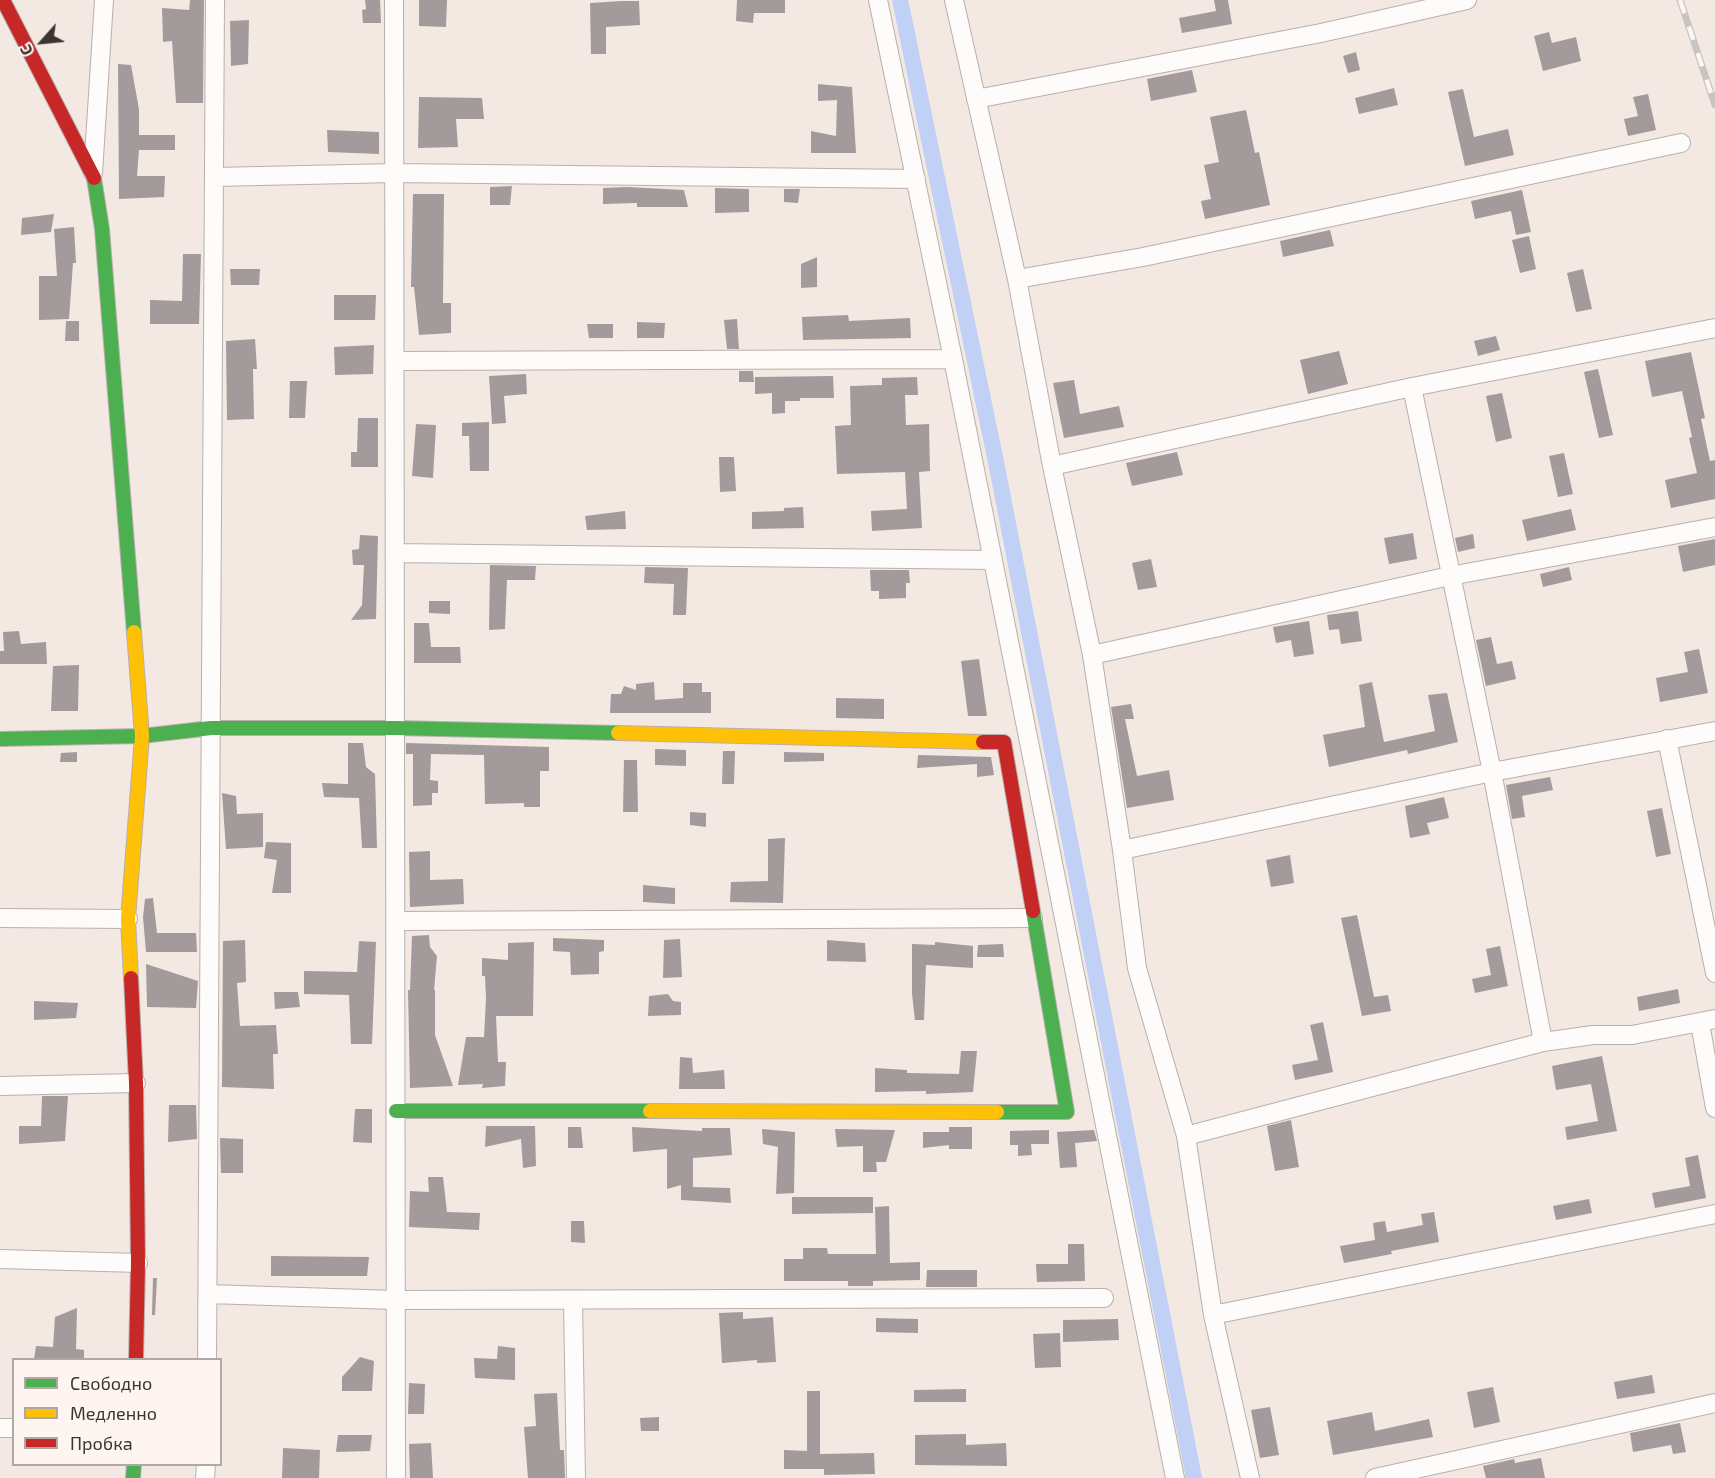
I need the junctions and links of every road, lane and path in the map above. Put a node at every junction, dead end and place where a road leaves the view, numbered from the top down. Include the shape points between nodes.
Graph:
1 (104, 0) edge
2 (215, 0) edge
3 (394, 0) edge
4 (878, 0) edge
5 (954, 0) edge
6 (1467, 0) edge
7 (2, 1) edge
8 (976, 99) junction
9 (1681, 143) dead end
10 (395, 173) junction
11 (93, 175) junction
12 (214, 177) junction
13 (916, 179) junction
14 (1017, 279) junction
15 (1715, 328) edge
16 (953, 358) junction
17 (395, 361) junction
18 (1412, 387) junction
19 (1052, 466) junction
20 (1715, 527) edge
21 (395, 553) junction
22 (993, 560) junction
23 (1450, 576) junction
24 (1092, 655) junction
25 (211, 728) junction
26 (396, 728) junction
27 (1715, 731) edge
28 (142, 736) junction
29 (0, 739) edge
30 (1667, 739) junction
31 (1492, 772) junction
32 (1122, 850) junction
33 (0, 918) edge
34 (1033, 918) junction
35 (128, 919) junction
36 (396, 921) junction
37 (1715, 973) edge
38 (1707, 1021) edge
39 (1543, 1042) junction
40 (136, 1083) junction
41 (0, 1086) edge
42 (1715, 1108) edge
43 (396, 1111) junction
44 (1186, 1136) junction
45 (1715, 1215) edge
46 (0, 1259) edge
47 (138, 1263) junction
48 (208, 1294) junction
49 (1104, 1298) dead end
50 (396, 1300) junction
51 (573, 1301) junction
52 (1213, 1315) junction
53 (136, 1358) edge
54 (207, 1358) edge
55 (1715, 1403) edge
56 (396, 1478) edge
57 (576, 1478) edge
58 (1175, 1478) edge
59 (1250, 1478) edge
60 (1375, 1478) edge

1 - 11 street
2 - 12 street
3 - 10 street
4 - 13 street
5 - 8 street
6 - 8 street via 1321,33
7 - 11 street
8 - 14 street
9 - 14 street
10 - 12 street
10 - 13 street
10 - 17 street
11 - 28 street via 102,229
12 - 25 street
13 - 16 street
14 - 19 street
15 - 18 street
16 - 17 street
16 - 22 street
17 - 21 street
18 - 19 street
18 - 23 street
19 - 24 street
20 - 23 street
21 - 22 street
21 - 26 street
22 - 58 street
23 - 24 street
23 - 31 street
24 - 32 street
25 - 26 street
25 - 28 street
25 - 48 street
26 - 34 street via 1004,742
26 - 36 street
27 - 30 street
28 - 29 street
28 - 35 street
30 - 31 street
30 - 37 street
31 - 32 street
31 - 39 street
32 - 44 street via 1137,968
33 - 35 street
34 - 36 street
34 - 43 street via 1067,1112
35 - 40 street
36 - 43 street
38 - 39 street via 1632,1035 1593,1035
38 - 42 street
39 - 44 street
40 - 41 street
40 - 47 street
43 - 50 street
44 - 52 street
45 - 52 street
46 - 47 street
47 - 53 street
48 - 50 street
48 - 54 street
49 - 51 street
50 - 51 street
50 - 56 street
51 - 57 street
52 - 59 street
55 - 60 street

